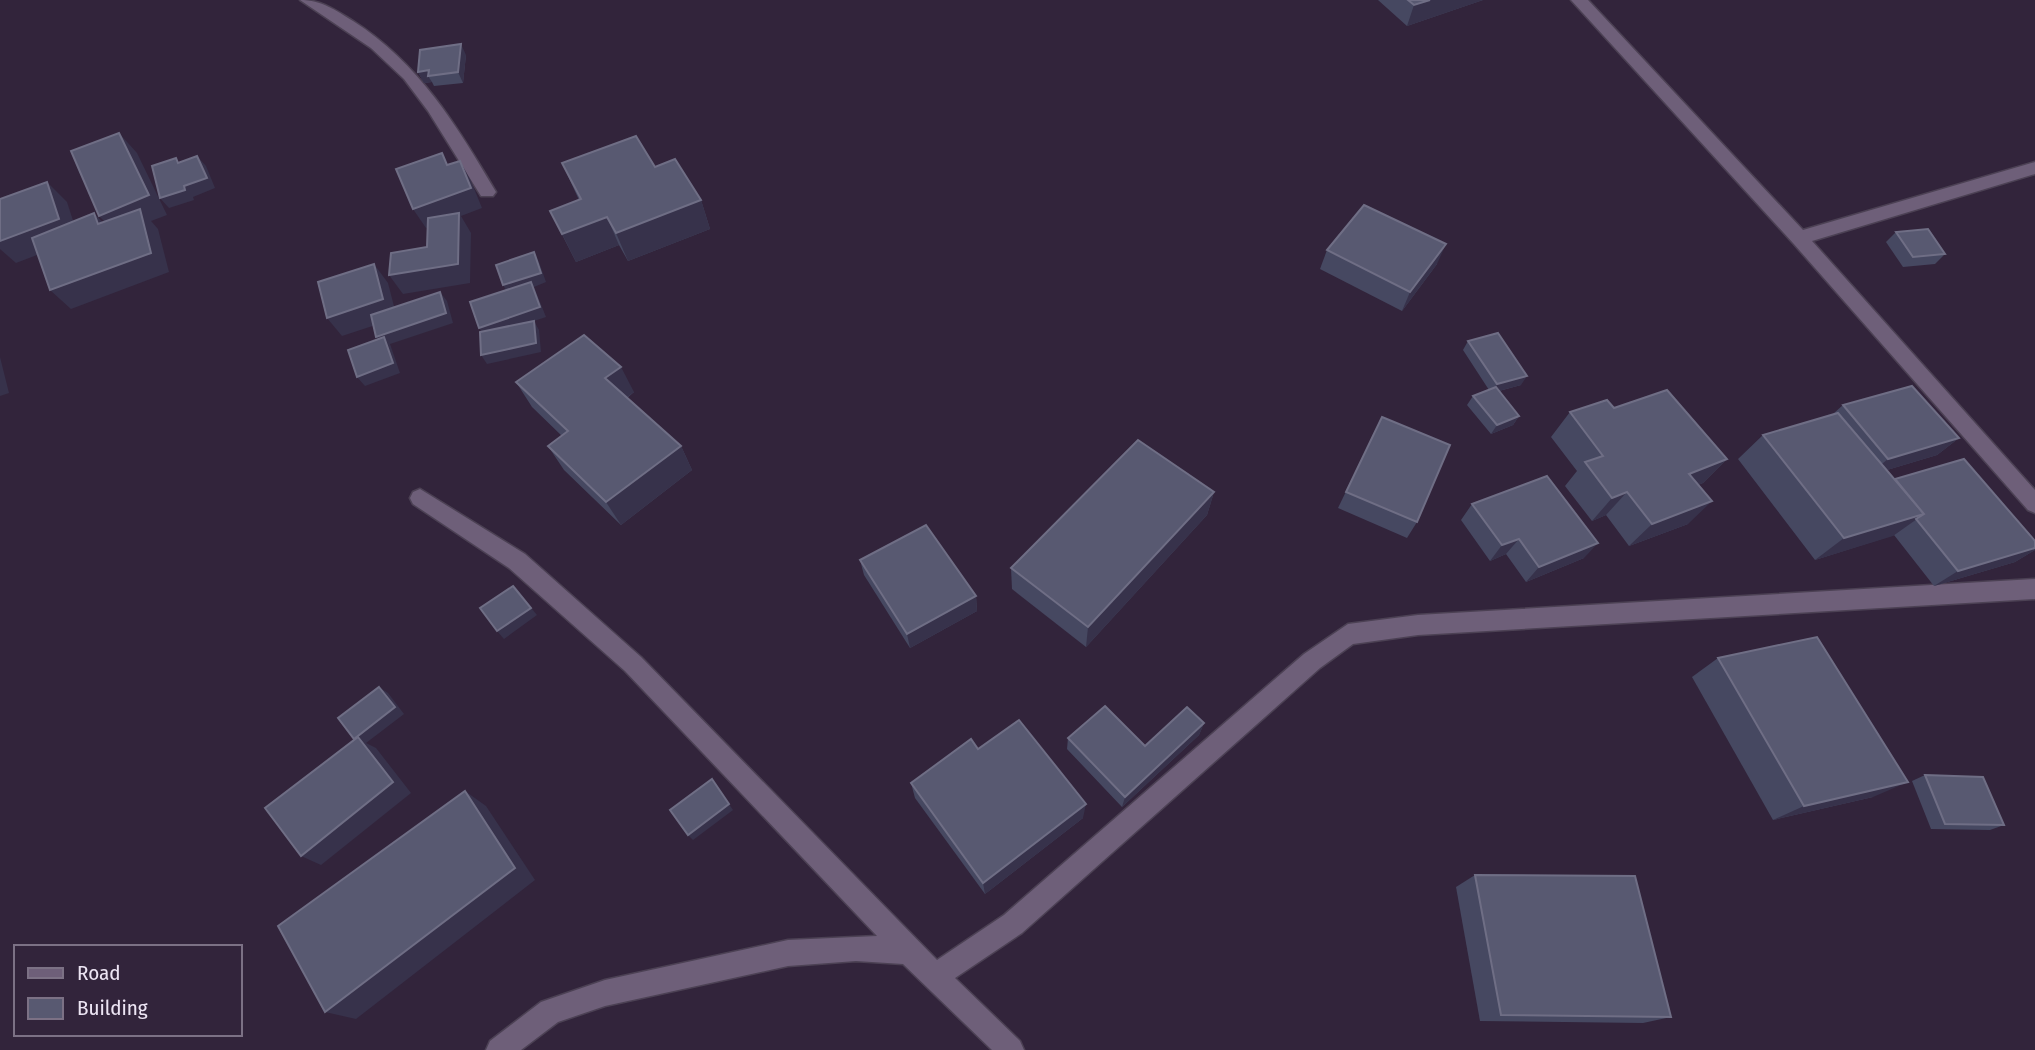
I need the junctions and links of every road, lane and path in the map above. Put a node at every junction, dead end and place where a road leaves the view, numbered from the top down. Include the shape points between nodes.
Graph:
1 (308, 0) edge
2 (1579, 0) edge
3 (2035, 168) edge
4 (487, 192) dead end
5 (1799, 238) junction
6 (420, 498) dead end
7 (2035, 504) edge
8 (2035, 589) edge
9 (909, 951) junction
10 (935, 976) junction
11 (499, 1050) edge
12 (1011, 1050) edge

1 - 4 street via 399,63
2 - 5 street
3 - 5 street
5 - 7 street
6 - 9 street via 517,561 633,664
8 - 10 street via 1418,625 1348,634 1013,924
9 - 10 street
9 - 11 street via 856,948 788,953 605,993 550,1011
10 - 12 street

